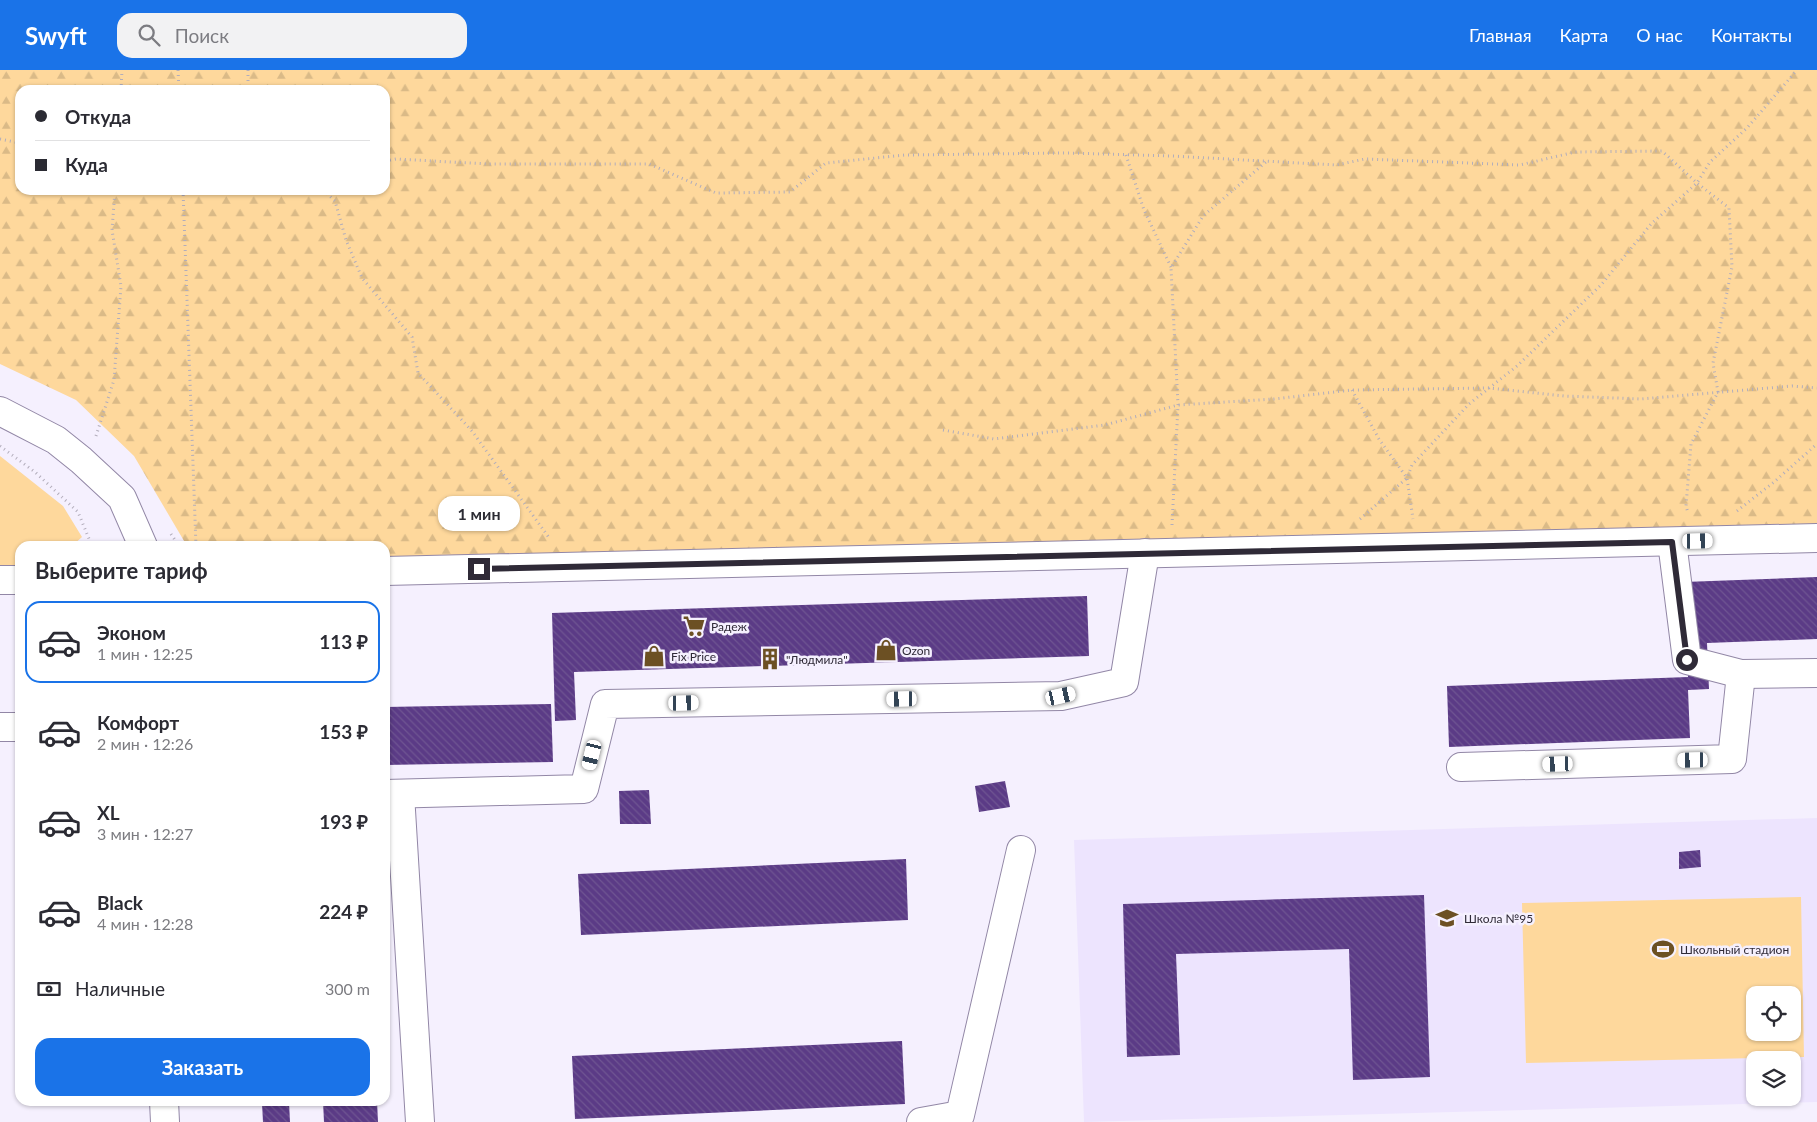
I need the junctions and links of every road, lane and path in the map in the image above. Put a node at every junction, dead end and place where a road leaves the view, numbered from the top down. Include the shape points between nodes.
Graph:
1 (122, 70) edge
2 (178, 70) edge
3 (248, 70) edge
4 (1797, 70) edge
5 (121, 85) edge
6 (179, 85) edge
7 (248, 85) edge
8 (0, 139) edge
9 (15, 142) edge
10 (1126, 155) junction
11 (390, 160) edge
12 (1267, 162) junction
13 (1697, 183) junction
14 (115, 195) edge
15 (183, 195) edge
16 (328, 195) edge
17 (1171, 268) junction
18 (1489, 388) junction
19 (1817, 388) edge
20 (1352, 390) junction
21 (1718, 392) junction
22 (1178, 405) junction
23 (0, 411) edge
24 (944, 430) dead end
25 (95, 438) dead end
26 (1817, 444) edge
27 (0, 446) edge
28 (1407, 478) junction
29 (1736, 511) dead end
30 (1817, 538) edge
31 (90, 541) edge
32 (140, 541) edge
33 (196, 541) edge
34 (1685, 541) junction
35 (1417, 547) junction
36 (1342, 549) junction
37 (1158, 553) junction
38 (572, 567) junction
39 (390, 571) edge
40 (0, 580) edge
41 (15, 580) edge
42 (1817, 673) edge
43 (1741, 674) junction
44 (0, 727) edge
45 (15, 727) edge
46 (1461, 767) dead end
47 (392, 794) edge
48 (1021, 850) dead end
49 (164, 1106) edge
50 (164, 1122) edge
51 (420, 1122) edge
52 (920, 1122) edge

1 - 5 path
2 - 6 path
3 - 7 path
4 - 13 path via 1747,128 1710,162
8 - 9 path
10 - 11 path via 905,154 826,163 790,192 716,193 649,164
10 - 12 path
10 - 17 path via 1144,210
12 - 13 path via 1336,165 1365,159 1520,165 1575,152 1662,151
12 - 17 path via 1203,216
13 - 18 path via 1651,224 1601,285 1517,366
13 - 21 path via 1729,208 1732,267 1712,363
14 - 25 path via 112,230 121,286 114,380
15 - 33 path
16 - 38 path via 335,201 346,240 362,278 412,337 418,374 472,431
17 - 22 path
18 - 20 path
18 - 21 path via 1564,396 1641,398
18 - 28 path via 1469,404 1412,464
19 - 21 path via 1792,386
20 - 22 path via 1274,400
20 - 28 path via 1379,439
21 - 34 path via 1691,444
22 - 24 path via 1105,425 994,439
22 - 37 path
23 - 32 street via 56,440 122,498
26 - 29 path
27 - 31 path via 35,472 78,512
28 - 35 path
28 - 36 path via 1357,522
30 - 34 street
34 - 35 street
34 - 43 street via 1687,660
35 - 36 street
36 - 37 street
37 - 38 street
37 - 47 street via 1124,682 1061,696 605,704 584,789
38 - 39 street
40 - 41 street
42 - 43 street
43 - 46 street via 1732,759
44 - 45 street
47 - 51 street
48 - 52 street via 960,1115
49 - 50 street

